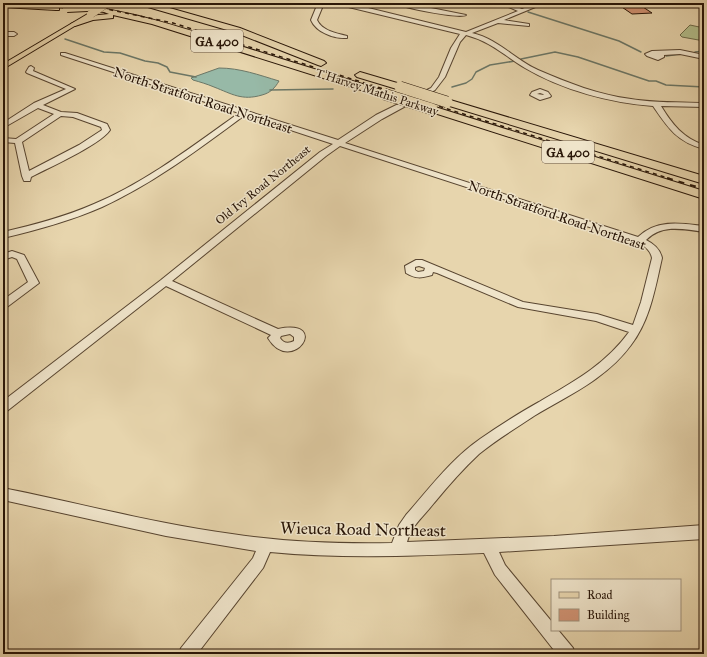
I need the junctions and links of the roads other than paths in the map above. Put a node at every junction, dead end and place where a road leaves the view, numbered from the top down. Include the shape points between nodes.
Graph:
1 (115, 3) edge
2 (188, 3) edge
3 (263, 3) edge
4 (321, 3) edge
5 (335, 3) edge
6 (502, 3) edge
7 (542, 3) edge
8 (3, 5) edge
9 (47, 5) edge
10 (101, 5) edge
11 (124, 5) dead end
12 (143, 5) edge
13 (393, 5) edge
14 (523, 11) junction
15 (81, 12) joint
16 (378, 13) junction
17 (463, 15) dead end
18 (114, 16) junction
19 (498, 20) junction
20 (72, 22) junction
21 (527, 25) dead end
22 (466, 33) junction
23 (3, 34) edge
24 (14, 34) dead end
25 (345, 37) dead end
26 (657, 53) dead end
27 (63, 54) dead end
28 (704, 57) edge
29 (3, 58) edge
30 (324, 64) dead end
31 (3, 67) edge
32 (31, 68) dead end
33 (350, 72) dead end
34 (560, 80) junction
35 (544, 92) dead end
36 (384, 94) junction
37 (656, 104) junction
38 (37, 105) junction
39 (704, 105) edge
40 (244, 113) junction
41 (60, 114) junction
42 (3, 126) edge
43 (3, 140) edge
44 (18, 141) junction
45 (338, 143) junction
46 (704, 147) edge
47 (704, 180) edge
48 (704, 195) edge
49 (704, 230) edge
50 (3, 235) edge
51 (639, 241) junction
52 (3, 256) edge
53 (430, 268) dead end
54 (165, 282) junction
55 (3, 305) edge
56 (636, 330) junction
57 (277, 333) dead end
58 (3, 408) edge
59 (3, 494) edge
60 (704, 532) edge
61 (266, 545) junction
62 (489, 546) junction
63 (399, 550) junction
64 (187, 654) edge
65 (566, 654) edge

1 - 10 highway
2 - 3 street
4 - 25 street via 314,20 315,24 327,32
5 - 16 street
6 - 14 street
7 - 14 street
8 - 9 highway
9 - 10 highway, bridge via 67,8
9 - 20 highway via 70,12
9 - 36 highway, T Harvey Mathis Parkway / GA 400 via 104,10 155,22
10 - 11 highway
10 - 15 highway, bridge
10 - 18 highway via 104,12
10 - 20 main road
12 - 30 highway via 242,32
13 - 16 street
13 - 17 street
14 - 19 street
15 - 20 main road
16 - 22 street
18 - 20 highway
18 - 36 highway
19 - 21 street
19 - 22 street
20 - 29 main road
20 - 31 main road
22 - 34 street via 492,42 528,67
22 - 45 street, Old Ivy Road Northeast via 460,37 439,83 433,89 383,115
23 - 24 street
26 - 28 street via 680,52
27 - 40 street, North Stratford Road Northeast
32 - 38 street via 30,72 72,89
33 - 47 highway, T Harvey Mathis Parkway / GA 400, bridge
34 - 35 street
34 - 37 street via 612,98
36 - 48 highway, T Harvey Mathis Parkway / GA 400, bridge
37 - 39 street
37 - 46 street via 674,132 684,140
38 - 41 street
38 - 42 street
40 - 45 street, North Stratford Road Northeast
40 - 50 street via 127,191 76,214 42,226
41 - 44 street
41 - 44 street via 74,115 104,126 106,130 82,147 26,177
43 - 44 street
45 - 51 street, North Stratford Road Northeast
45 - 54 street, Old Ivy Road Northeast
49 - 51 street via 665,226 651,230
51 - 56 street, North Stratford Road Northeast via 652,247 658,258
52 - 55 street via 12,254 21,257 34,283
53 - 56 street via 522,305 597,318
54 - 57 street
54 - 58 street, Old Ivy Road Northeast
56 - 63 street, North Stratford Road Northeast via 606,366 591,378 545,404 470,454 404,529
59 - 61 street, Wieuca Road Northeast via 184,533
60 - 62 street, Wieuca Road Northeast
61 - 63 street, Wieuca Road Northeast via 333,550
61 - 64 street via 258,563
62 - 63 street, Wieuca Road Northeast
62 - 65 street via 500,570

